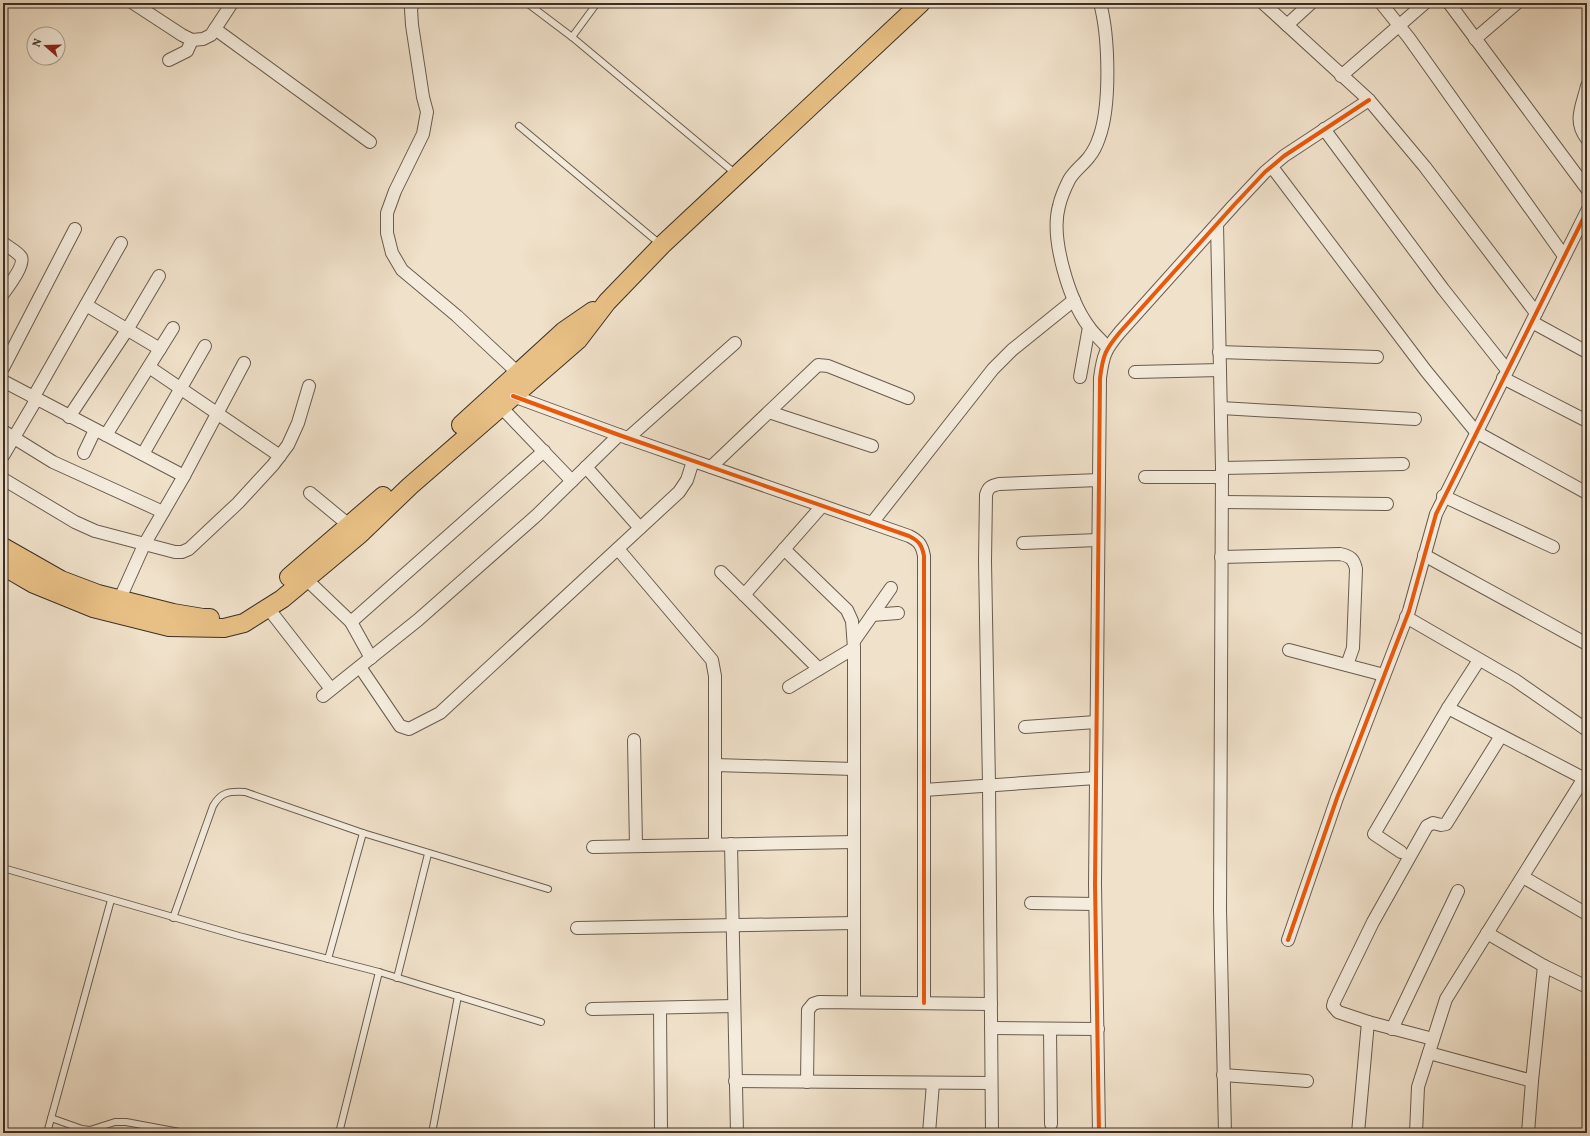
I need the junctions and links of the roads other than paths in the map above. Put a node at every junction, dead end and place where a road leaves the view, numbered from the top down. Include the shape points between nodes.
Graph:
1 (133, 3) edge
2 (232, 3) edge
3 (413, 3) edge
4 (527, 3) edge
5 (597, 3) edge
6 (922, 3) edge
7 (1100, 3) edge
8 (1311, 3) edge
9 (1381, 3) edge
10 (1425, 3) edge
11 (1449, 3) edge
12 (1517, 3) edge
13 (1265, 4) edge
14 (1287, 25) junction
15 (1399, 25) junction
16 (215, 29) junction
17 (572, 37) junction
18 (1475, 39) junction
19 (192, 40) junction
20 (169, 60) dead end
21 (1341, 76) junction
22 (1587, 86) edge
23 (1368, 100) junction
24 (519, 126) dead end
25 (1324, 129) junction
26 (1587, 139) edge
27 (370, 142) dead end
28 (1272, 167) junction
29 (737, 175) junction
30 (1587, 189) edge
31 (1587, 211) edge
32 (1216, 224) junction
33 (75, 229) dead end
34 (1582, 232) edge
35 (3, 243) edge
36 (120, 243) dead end
37 (662, 246) junction
38 (1564, 256) junction
39 (159, 276) dead end
40 (3, 294) edge
41 (1074, 300) junction
42 (607, 302) junction
43 (86, 305) junction
44 (1534, 318) junction
45 (1089, 327) junction
46 (173, 328) dead end
47 (127, 330) junction
48 (735, 343) dead end
49 (206, 346) dead end
50 (1107, 347) junction
51 (7, 349) edge
52 (160, 349) junction
53 (1219, 352) junction
54 (1587, 352) edge
55 (1377, 357) dead end
56 (244, 363) dead end
57 (149, 367) junction
58 (3, 368) edge
59 (1220, 370) junction
60 (1135, 372) dead end
61 (518, 373) junction
62 (1505, 374) junction
63 (1080, 378) dead end
64 (3, 382) edge
65 (309, 386) dead end
66 (181, 389) junction
67 (908, 398) dead end
68 (35, 399) junction
69 (507, 401) junction
70 (1220, 408) junction
71 (769, 412) junction
72 (217, 413) junction
73 (69, 416) junction
74 (1415, 419) dead end
75 (1587, 421) edge
76 (3, 431) edge
77 (1476, 432) junction
78 (101, 433) junction
79 (623, 436) junction
80 (13, 439) junction
81 (872, 446) dead end
82 (544, 451) junction
83 (84, 454) dead end
84 (143, 454) junction
85 (3, 456) edge
86 (280, 456) junction
87 (693, 461) junction
88 (1403, 464) dead end
89 (586, 467) junction
90 (711, 467) junction
91 (1222, 473) junction
92 (184, 476) junction
93 (1145, 477) dead end
94 (3, 479) edge
95 (1099, 480) junction
96 (572, 481) junction
97 (310, 493) dead end
98 (1587, 493) edge
99 (1443, 496) junction
100 (1222, 502) junction
101 (1387, 504) dead end
102 (822, 506) junction
103 (163, 512) junction
104 (872, 523) junction
105 (640, 528) junction
106 (355, 530) junction
107 (1098, 540) junction
108 (1023, 543) dead end
109 (144, 545) junction
110 (1553, 546) dead end
111 (3, 547) edge
112 (618, 549) junction
113 (784, 550) junction
114 (1424, 555) junction
115 (1222, 557) junction
116 (3, 566) edge
117 (721, 572) dead end
118 (306, 579) junction
119 (891, 588) dead end
120 (744, 595) junction
121 (116, 606) junction
122 (268, 608) junction
123 (898, 613) dead end
124 (872, 615) junction
125 (1406, 617) junction
126 (351, 622) junction
127 (854, 644) junction
128 (1587, 644) edge
129 (1289, 650) dead end
130 (371, 658) junction
131 (1479, 660) junction
132 (1348, 665) junction
133 (360, 667) junction
134 (819, 669) junction
135 (1384, 675) junction
136 (788, 688) dead end
137 (1448, 708) junction
138 (1096, 722) junction
139 (1025, 727) dead end
140 (1587, 730) edge
141 (1501, 736) junction
142 (634, 740) dead end
143 (715, 765) junction
144 (854, 769) junction
145 (1096, 778) junction
146 (1586, 779) edge
147 (990, 785) junction
148 (924, 790) junction
149 (363, 833) junction
150 (854, 842) junction
151 (715, 844) junction
152 (731, 844) junction
153 (636, 846) junction
154 (593, 847) dead end
155 (1401, 852) dead end
156 (428, 854) junction
157 (3, 868) edge
158 (1523, 877) junction
159 (548, 889) dead end
160 (1458, 891) dead end
161 (111, 900) junction
162 (1031, 903) dead end
163 (1096, 904) junction
164 (1587, 914) edge
165 (173, 918) junction
166 (854, 923) junction
167 (732, 925) junction
168 (577, 928) dead end
169 (1487, 933) junction
170 (1288, 940) dead end
171 (328, 959) junction
172 (1544, 966) junction
173 (379, 972) junction
174 (397, 978) junction
175 (1587, 987) edge
176 (458, 996) junction
177 (854, 1002) junction
178 (924, 1003) junction
179 (991, 1004) junction
180 (734, 1006) junction
181 (660, 1008) junction
182 (592, 1009) dead end
183 (541, 1022) dead end
184 (1368, 1022) junction
185 (991, 1028) junction
186 (1050, 1029) junction
187 (1098, 1029) junction
188 (1392, 1029) junction
189 (1433, 1039) junction
190 (1428, 1053) junction
191 (1224, 1075) junction
192 (735, 1081) junction
193 (1307, 1081) dead end
194 (1532, 1081) junction
195 (808, 1082) junction
196 (933, 1083) junction
197 (991, 1083) junction
198 (51, 1118) junction
199 (1051, 1124) dead end
200 (47, 1133) edge
201 (185, 1133) edge
202 (339, 1133) edge
203 (432, 1133) edge
204 (661, 1133) edge
205 (736, 1133) edge
206 (929, 1133) edge
207 (992, 1133) edge
208 (1099, 1133) edge
209 (1225, 1133) edge
210 (1358, 1133) edge
211 (1416, 1133) edge
212 (1528, 1133) edge

1 - 19 street
2 - 16 street
3 - 61 street via 412,25 427,112 423,134 395,192 388,213 387,233 392,253 402,270 457,316
4 - 17 lane
5 - 17 lane
6 - 29 main road
7 - 41 street via 1107,67 1105,114 1099,139 1089,157 1070,179 1059,206 1057,228 1059,253
8 - 14 street
9 - 15 street
10 - 15 street
11 - 18 street
12 - 18 street
13 - 14 street
14 - 21 street
15 - 21 street
15 - 38 street
16 - 19 street via 212,35
16 - 27 street
17 - 29 lane
18 - 30 street
19 - 20 street via 187,51
21 - 23 street
22 - 26 street via 1579,120 1579,127
23 - 25 street
23 - 44 street via 1425,167
24 - 37 lane
25 - 28 street
25 - 62 street
28 - 32 street
28 - 77 street
29 - 37 main road
31 - 34 street
32 - 50 street
32 - 53 street
33 - 51 street
34 - 38 street
35 - 40 street via 22,260
36 - 43 street
37 - 42 main road
38 - 44 street
39 - 47 street
41 - 45 street
41 - 104 street via 992,369
42 - 61 main road via 564,331
42 - 69 main road via 578,340
43 - 47 street
43 - 68 street
44 - 54 street
44 - 62 street
45 - 50 street
45 - 63 street
46 - 52 street
47 - 52 street
47 - 73 street
48 - 79 street
49 - 66 street
50 - 95 street via 1102,360 1100,378
51 - 58 street
52 - 57 street
53 - 55 street
53 - 59 street
56 - 72 street
57 - 66 street
57 - 78 street
59 - 60 street
59 - 70 street
61 - 106 main road
62 - 75 street
62 - 77 street
64 - 68 street
65 - 86 street via 298,423
66 - 72 street
66 - 84 street
67 - 71 street via 828,366 818,366
68 - 73 street
68 - 80 street
69 - 79 street
69 - 82 street
69 - 106 main road via 410,486
70 - 74 street
70 - 91 street
71 - 81 street
71 - 90 street
72 - 86 street
72 - 92 street
73 - 78 street
76 - 80 street
77 - 98 street
77 - 99 street
78 - 83 street
78 - 84 street
79 - 87 street
79 - 89 street
80 - 85 street
80 - 103 street via 66,469
82 - 96 street
82 - 126 street
84 - 92 street
86 - 109 street via 238,503 188,549 182,552
87 - 90 street
87 - 105 street via 687,480 679,492
88 - 91 street
89 - 96 street
89 - 105 street
90 - 102 street
91 - 93 street
91 - 100 street
92 - 103 street
94 - 109 street via 75,522 95,531
95 - 107 street
95 - 147 street via 999,484 988,489 985,561
96 - 130 street via 424,615
97 - 106 street
99 - 110 street
99 - 114 street
100 - 101 street
100 - 115 street
102 - 104 street
102 - 113 street
103 - 109 street
104 - 148 street via 918,541 924,556
105 - 112 street
106 - 118 main road
106 - 121 main road via 274,590 238,613 225,617 203,618
107 - 108 street
107 - 138 street
109 - 121 street
111 - 121 main road via 61,580 98,594
112 - 133 street via 440,713 409,729 400,726
112 - 143 street via 712,660 715,676
113 - 120 street
113 - 127 street via 847,610 852,621
114 - 125 street
114 - 128 street
115 - 132 street via 1340,554 1349,556 1354,561 1356,569 1353,648
115 - 191 street via 1220,909
116 - 121 main road via 34,584 93,608
117 - 120 street
118 - 122 main road via 282,600
118 - 126 street
119 - 124 street
120 - 134 street
121 - 122 main road via 169,627 224,628 244,623
122 - 133 street via 327,693
123 - 124 street
124 - 127 street
125 - 131 street
125 - 135 street
126 - 130 street
127 - 134 street
127 - 144 street
129 - 132 street
130 - 133 street
131 - 137 street
131 - 140 street via 1515,680
132 - 135 street
134 - 136 street
135 - 170 street via 1337,798
137 - 141 street
137 - 155 street via 1374,834
138 - 139 street
138 - 145 street
141 - 146 street
141 - 184 street via 1446,824 1434,823 1427,826 1373,922 1334,1002 1333,1006 1338,1012
142 - 153 street
143 - 144 street
143 - 151 street
144 - 150 street
145 - 147 street
145 - 163 street
146 - 158 street
147 - 148 street
147 - 179 street
148 - 178 street
149 - 156 lane
149 - 165 lane via 245,792 228,792 218,798 213,806
149 - 171 lane
150 - 152 street
150 - 166 street
151 - 152 street
151 - 153 street
152 - 167 street
153 - 154 street
156 - 159 lane
156 - 174 lane
157 - 161 lane
158 - 164 street
158 - 169 street
160 - 188 street
161 - 165 lane
161 - 198 lane
162 - 163 street
163 - 187 street
165 - 171 lane
166 - 167 street
166 - 177 street
167 - 168 street
167 - 180 street
169 - 172 street
169 - 189 street via 1446,999
171 - 173 lane
172 - 175 street
172 - 194 street
173 - 174 lane
173 - 202 lane
174 - 176 lane
176 - 183 lane
176 - 203 lane
177 - 178 street
177 - 195 street via 819,1002 808,1010
178 - 179 street
179 - 185 street
180 - 181 street
180 - 192 street
181 - 182 street
181 - 204 street
184 - 188 street
184 - 210 street
185 - 186 street
185 - 197 street
186 - 187 street
186 - 199 street
187 - 208 street
188 - 189 street
189 - 190 street
190 - 194 street
190 - 211 street via 1418,1087
191 - 193 street
191 - 209 street
192 - 195 street
192 - 205 street
194 - 212 street
195 - 196 street
196 - 197 street
196 - 206 street
197 - 207 street
198 - 200 lane
198 - 201 lane via 90,1130 115,1122 126,1122

